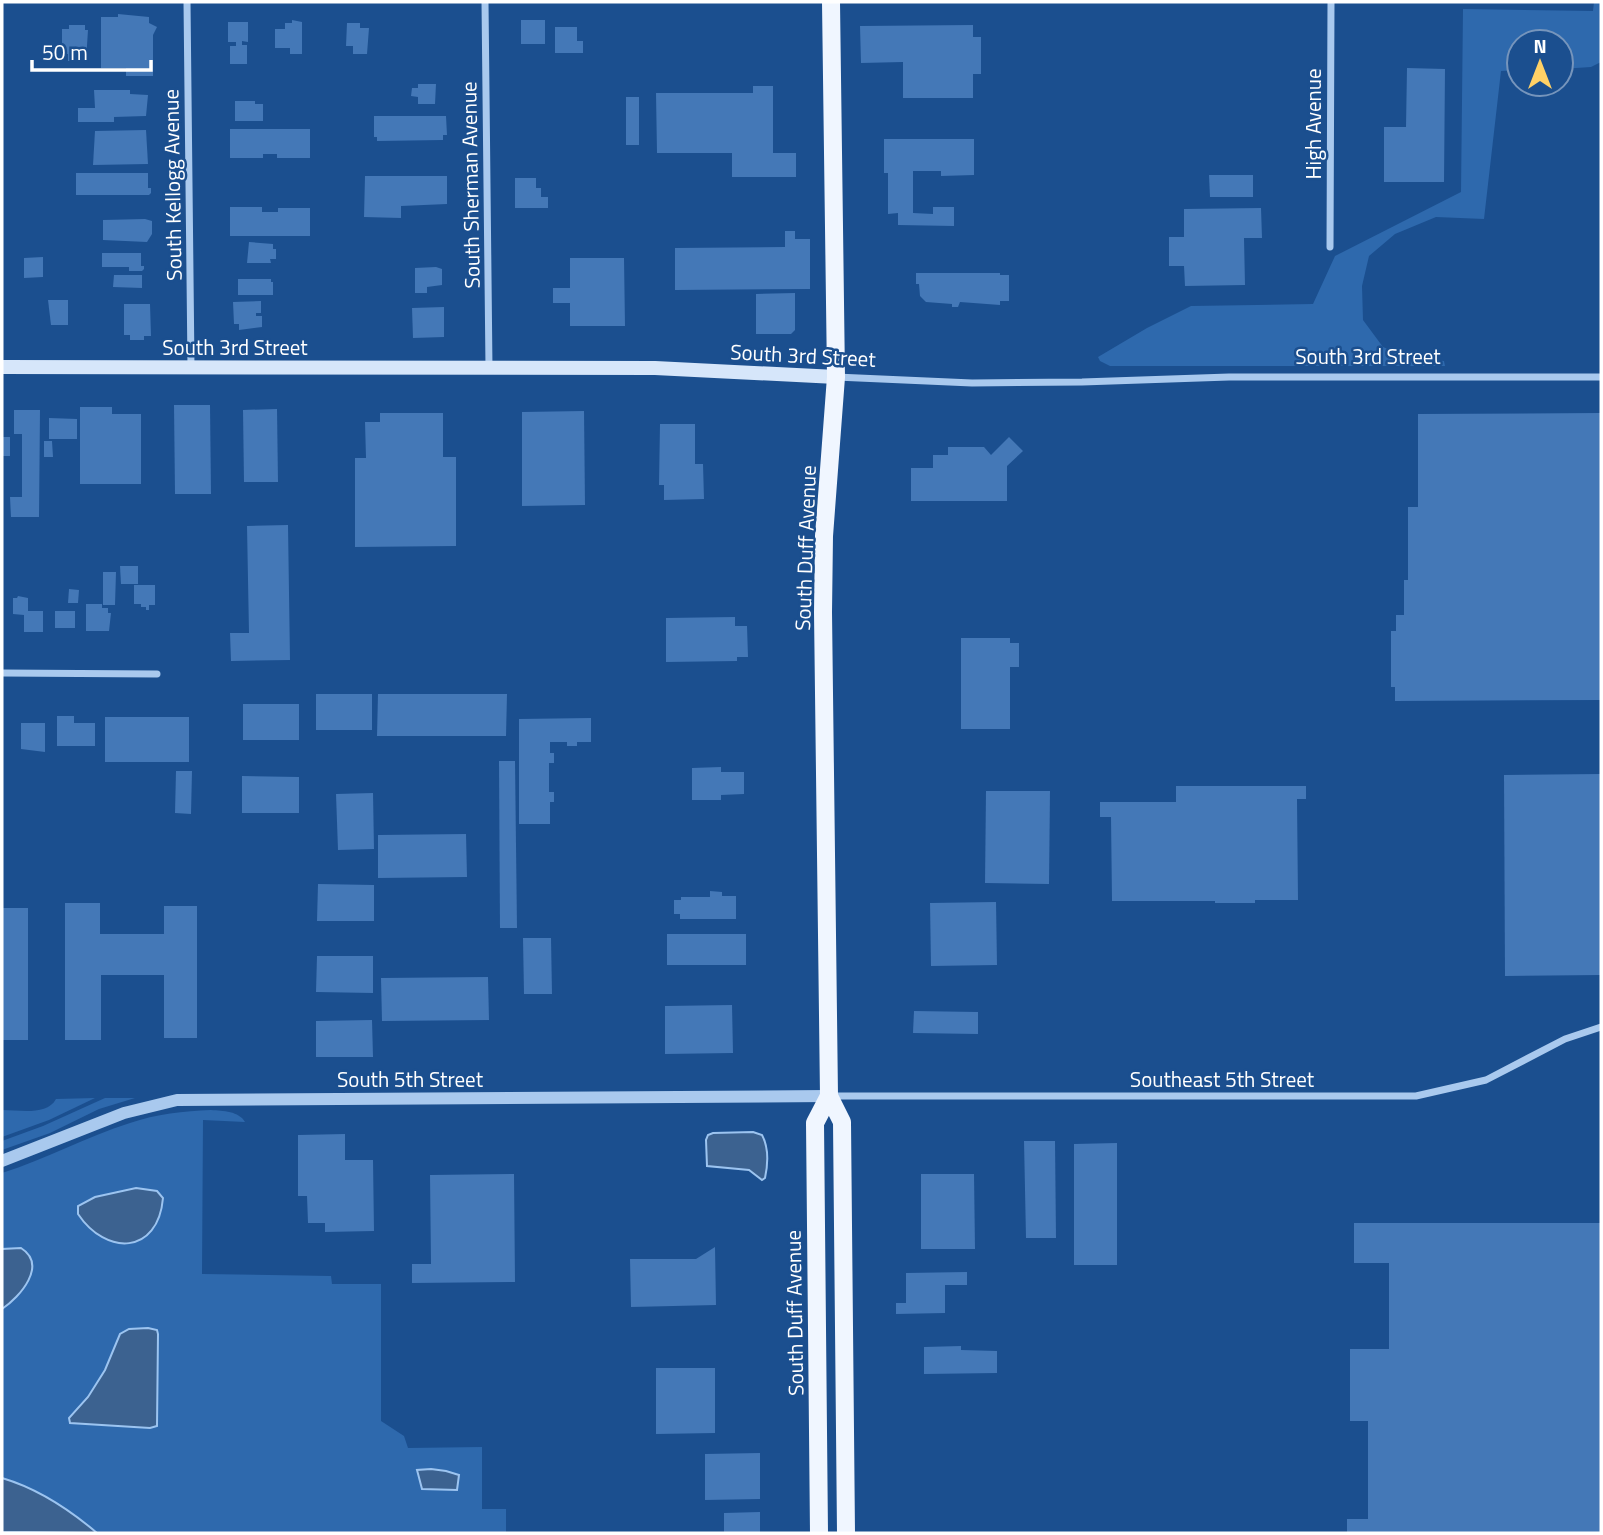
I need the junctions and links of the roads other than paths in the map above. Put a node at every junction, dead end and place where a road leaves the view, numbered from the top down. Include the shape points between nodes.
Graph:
1 (187, 2) edge
2 (485, 2) edge
3 (831, 2) edge
4 (1331, 2) edge
5 (1329, 247) dead end
6 (2, 367) edge
7 (191, 368) junction
8 (489, 369) junction
9 (836, 377) junction
10 (1601, 377) edge
11 (2, 673) edge
12 (157, 674) dead end
13 (1601, 1027) edge
14 (829, 1096) junction
15 (2, 1161) edge
16 (819, 1533) edge
17 (846, 1533) edge

1 - 7 street, South Kellogg Avenue
2 - 8 street, South Sherman Avenue
3 - 9 main road, South Duff Avenue
4 - 5 street, High Avenue
6 - 7 main road, South 3rd Street
7 - 8 main road, South 3rd Street
8 - 9 main road, South 3rd Street via 683,369
9 - 10 street, South 3rd Street via 986,383 1229,377
9 - 14 main road, South Duff Avenue via 823,577
11 - 12 street
13 - 14 street, Southeast 5th Street via 1565,1039 1486,1080 1416,1096
14 - 15 street, South 5th Street via 177,1100 124,1113
14 - 16 main road, South Duff Avenue via 815,1123
14 - 17 main road, South Duff Avenue via 842,1122

